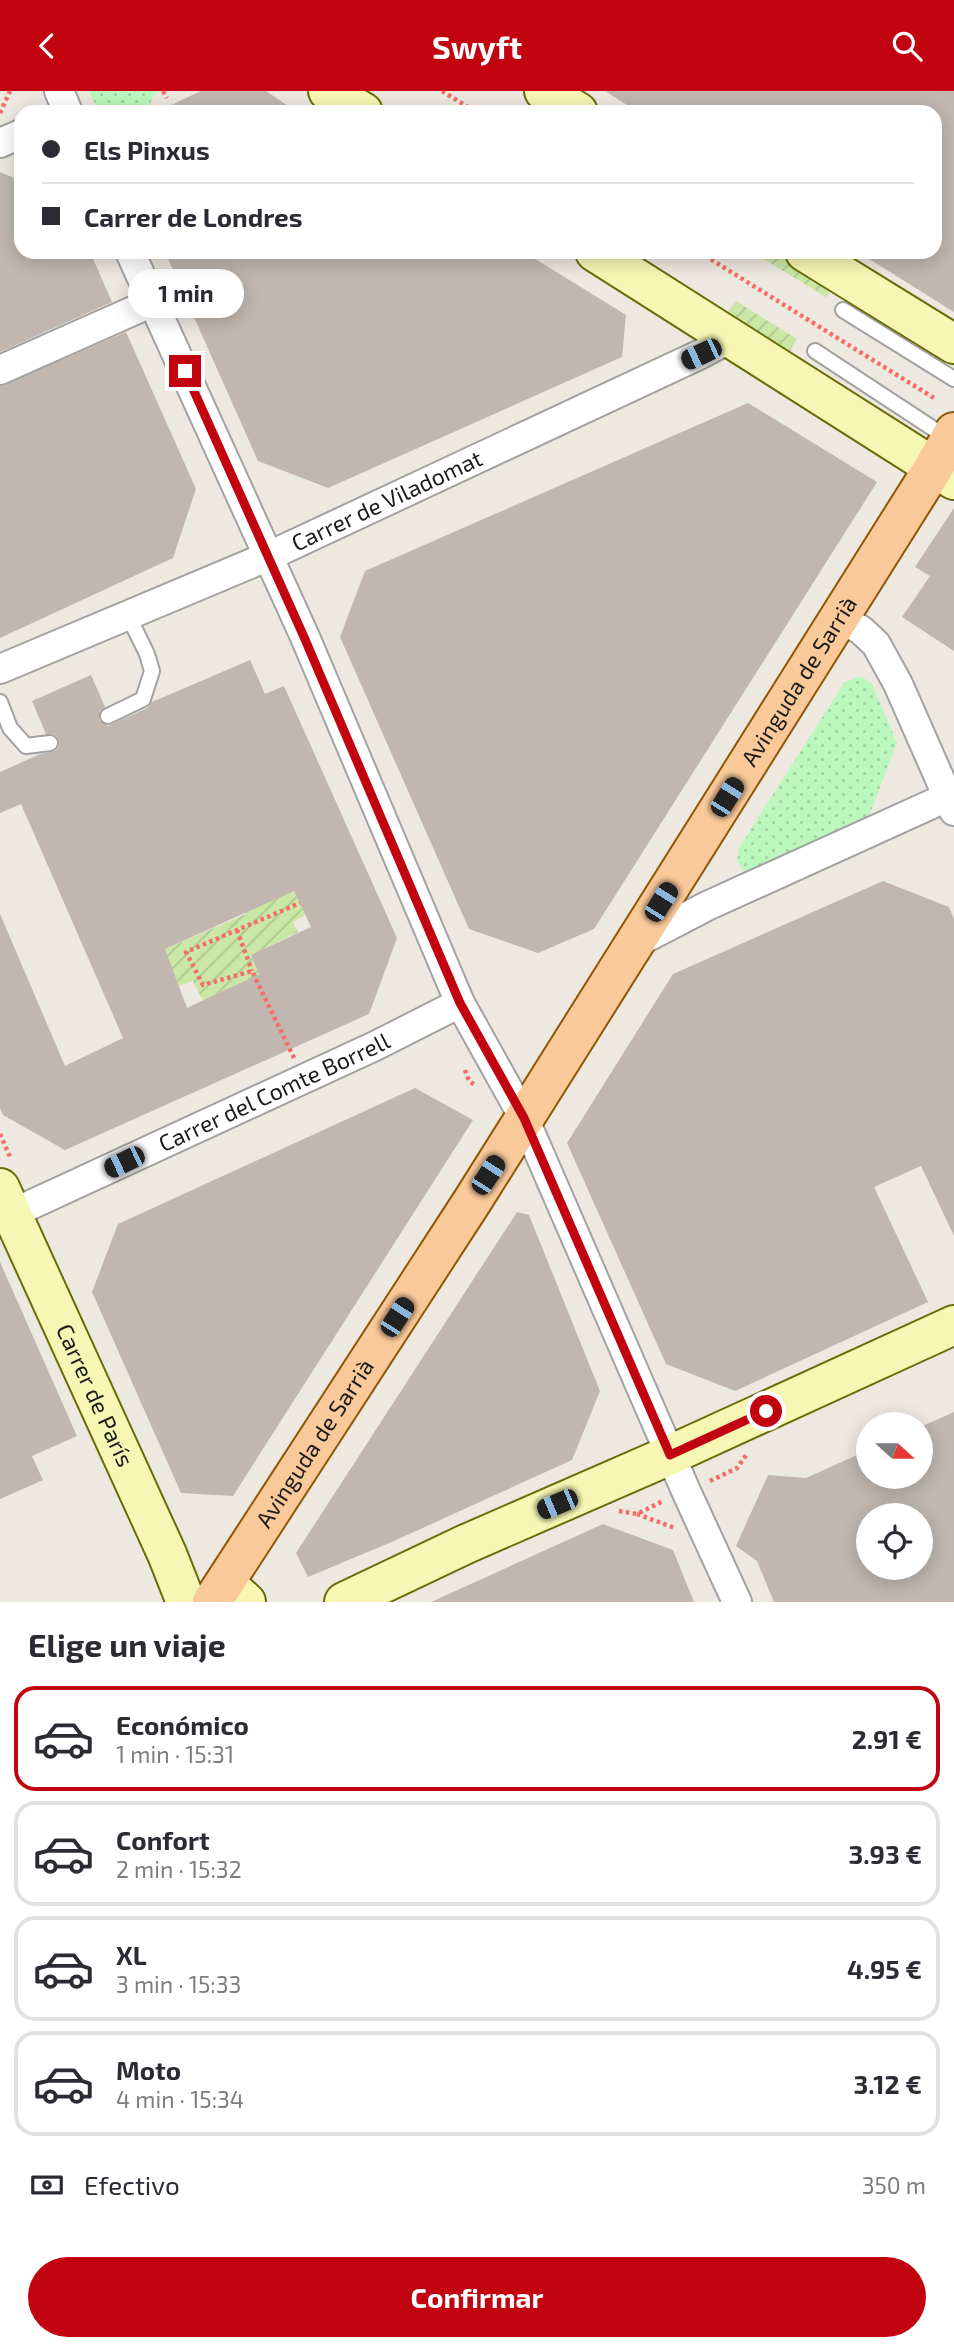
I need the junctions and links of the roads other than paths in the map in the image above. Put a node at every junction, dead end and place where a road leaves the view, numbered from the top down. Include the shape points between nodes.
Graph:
1 (328, 91) edge
2 (544, 91) edge
3 (351, 105) edge
4 (567, 105) edge
5 (133, 259) edge
6 (606, 259) edge
7 (816, 259) edge
8 (153, 302) junction
9 (843, 310) dead end
10 (731, 338) junction
11 (954, 344) edge
12 (815, 351) dead end
13 (0, 370) edge
14 (954, 379) edge
15 (948, 455) edge
16 (269, 556) junction
17 (128, 615) junction
18 (839, 618) junction
19 (0, 669) edge
20 (0, 702) edge
21 (108, 716) dead end
22 (50, 743) dead end
23 (952, 800) edge
24 (635, 944) junction
25 (460, 1003) junction
26 (524, 1118) junction
27 (8, 1188) edge
28 (954, 1325) edge
29 (670, 1455) junction
30 (228, 1596) edge
31 (186, 1602) edge
32 (344, 1602) edge
33 (737, 1602) edge

1 - 3 main road
2 - 4 main road
5 - 8 street
6 - 10 main road
7 - 11 main road
8 - 13 street
8 - 16 street
9 - 14 lane
10 - 15 main road
10 - 16 street, Carrer de Viladomat
12 - 15 lane
15 - 18 main road, Avinguda de Sarrià
16 - 17 street, Carrer de Viladomat
16 - 25 street
17 - 19 street, Carrer de Viladomat
17 - 21 lane via 152,671 144,699
18 - 23 street via 876,644
18 - 24 main road, Avinguda de Sarrià
20 - 22 lane via 10,728 26,746
23 - 24 street via 707,906
24 - 26 main road, Avinguda de Sarrià
25 - 26 street
25 - 27 street, Carrer del Comte Borrell via 375,1046
26 - 29 street
26 - 30 main road, Avinguda de Sarrià
27 - 31 main road, Carrer de París
28 - 29 main road
29 - 32 main road
29 - 33 street

